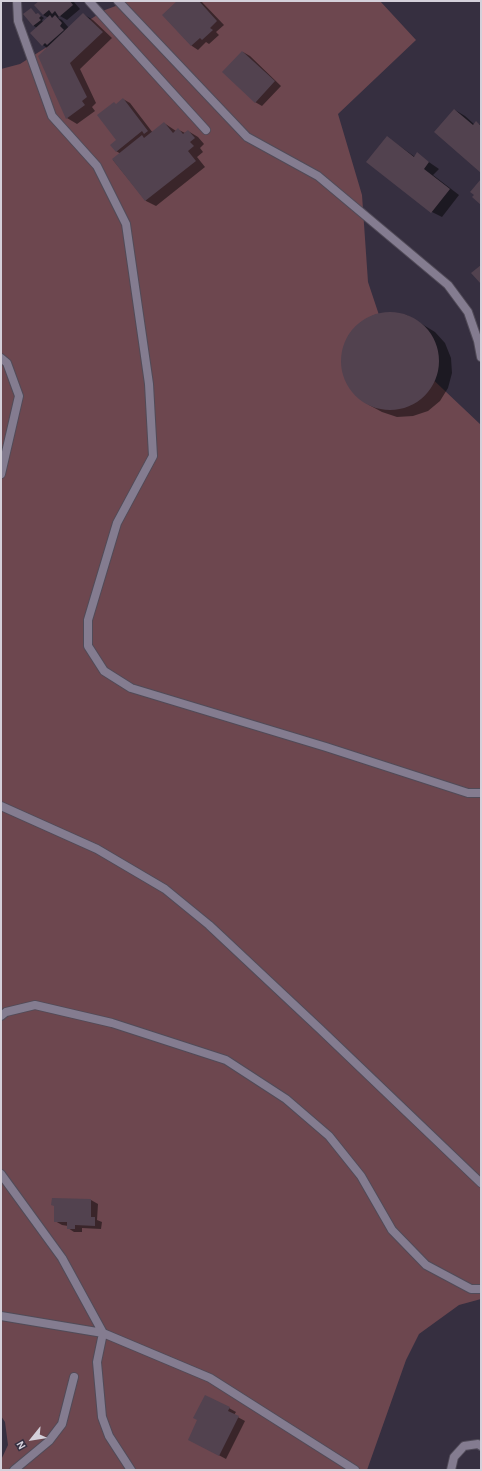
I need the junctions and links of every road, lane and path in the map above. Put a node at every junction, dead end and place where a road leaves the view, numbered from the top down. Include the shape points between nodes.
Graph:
1 (17, 1) edge
2 (89, 1) edge
3 (118, 1) edge
4 (206, 130) dead end
5 (481, 357) edge
6 (1, 358) edge
7 (1, 474) edge
8 (481, 793) edge
9 (1, 806) edge
10 (1, 1016) edge
11 (1, 1174) edge
12 (481, 1183) edge
13 (481, 1289) edge
14 (1, 1316) edge
15 (104, 1333) junction
16 (74, 1377) dead end
17 (481, 1446) edge
18 (14, 1470) edge
19 (131, 1470) edge
20 (355, 1470) edge
21 (451, 1470) edge

1 - 8 street via 18,21 52,116 97,166 126,224 149,384 153,456 117,523 88,620 88,646 104,671 131,688 468,793
2 - 4 street
3 - 5 street via 247,137 318,176 448,285 468,312
6 - 7 street via 7,363 19,396
9 - 12 street via 97,850 165,889 209,925
10 - 13 street via 6,1012 35,1005 112,1022 226,1060 286,1099 329,1136 361,1176 392,1230 426,1265 471,1289
11 - 15 street via 62,1258
14 - 15 street
15 - 19 street via 97,1362 102,1417 109,1436
15 - 20 street via 210,1378
16 - 18 street via 62,1424 49,1441
17 - 21 street via 464,1446 454,1457

